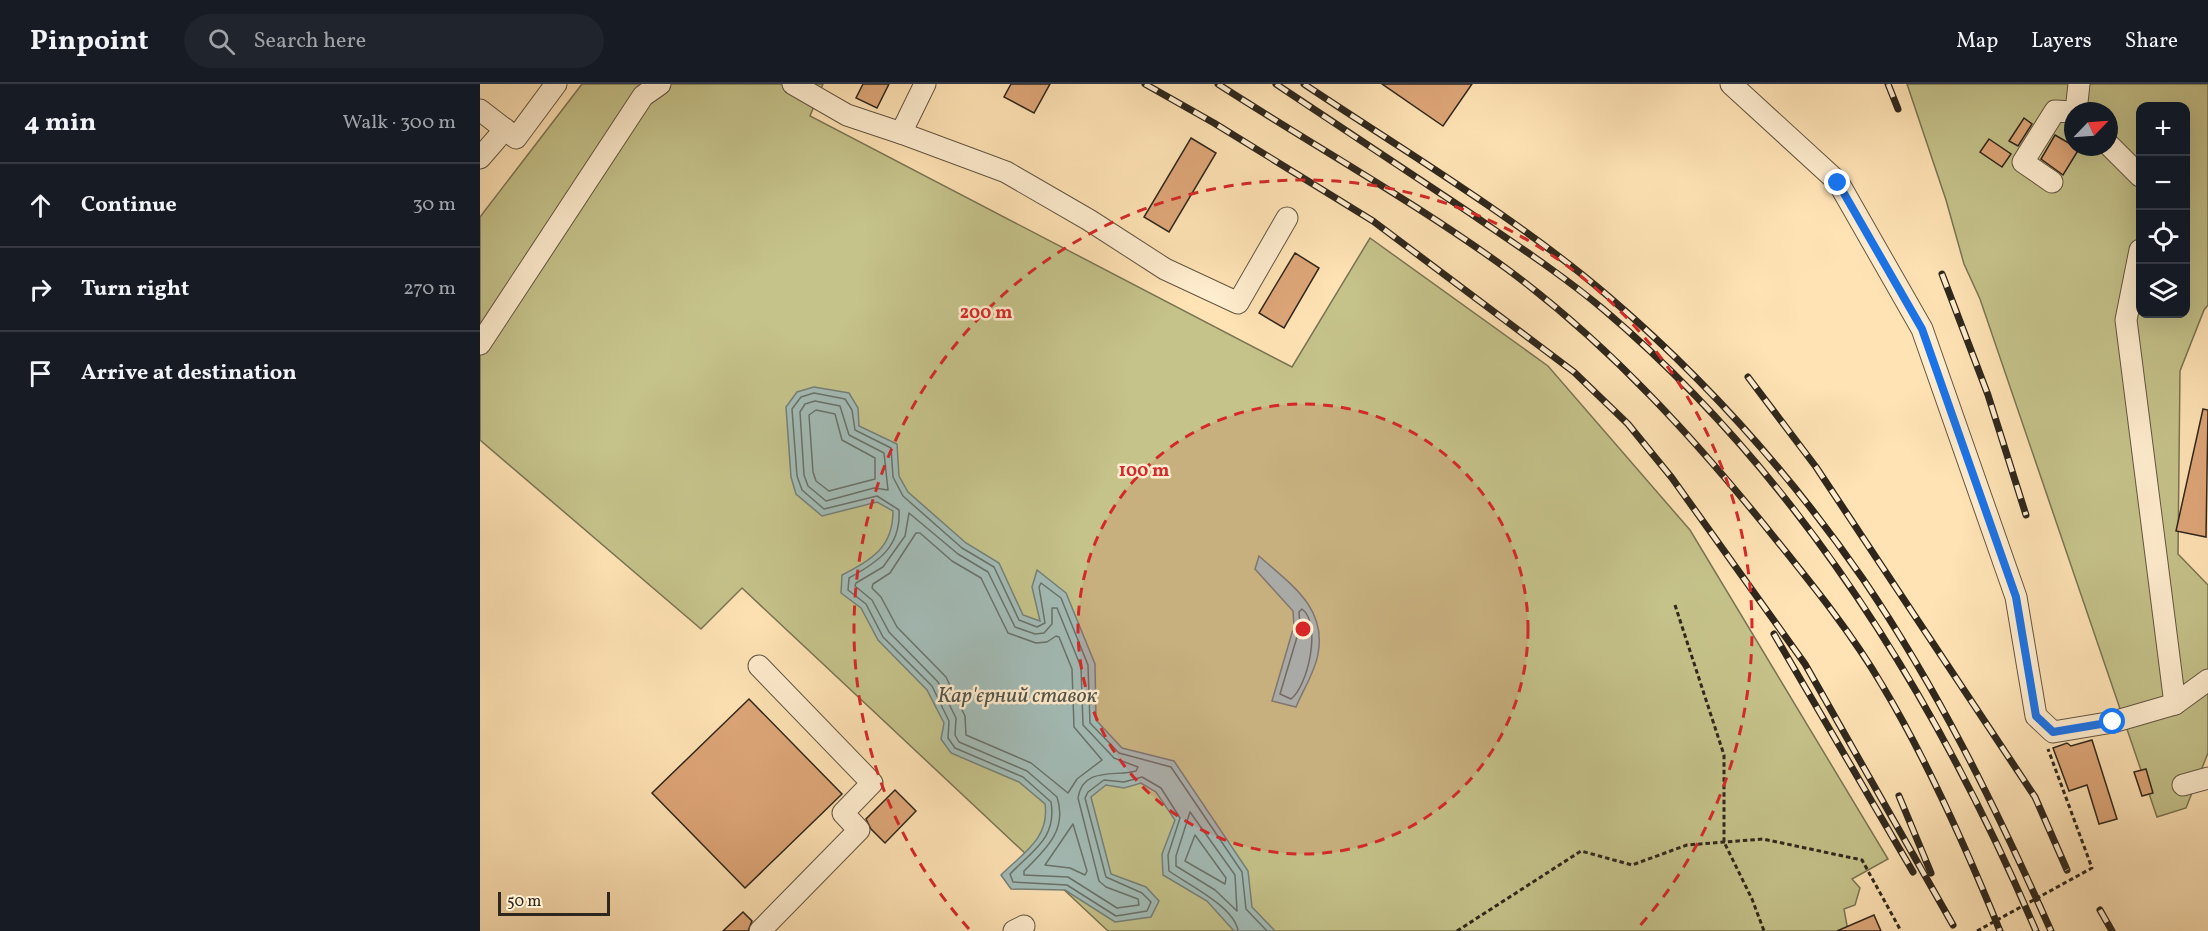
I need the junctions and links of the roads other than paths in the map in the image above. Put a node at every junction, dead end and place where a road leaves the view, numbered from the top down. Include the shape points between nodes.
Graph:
1 (556, 84) edge
2 (660, 84) edge
3 (794, 84) edge
4 (925, 84) edge
5 (1731, 84) edge
6 (2079, 84) edge
7 (2076, 102) edge
8 (480, 110) edge
9 (2064, 111) edge
10 (505, 129) junction
11 (901, 133) junction
12 (2118, 155) edge
13 (480, 158) edge
14 (2136, 172) edge
15 (2052, 182) dead end
16 (1287, 218) dead end
17 (2137, 264) edge
18 (480, 344) edge
19 (759, 666) dead end
20 (2208, 680) edge
21 (2175, 704) junction
22 (2208, 778) edge
23 (2183, 785) dead end
24 (760, 931) edge

1 - 10 lane via 516,138
2 - 18 lane via 643,96
3 - 11 lane via 847,115
4 - 11 lane
5 - 21 lane via 1838,183 1922,329 2016,597 2036,716 2053,732 2113,722
6 - 7 lane
8 - 10 lane
9 - 15 lane via 2055,111 2023,162
10 - 13 lane
11 - 16 lane via 1006,172 1165,269 1238,303
12 - 14 lane
17 - 21 lane via 2126,320
19 - 24 lane via 872,783 843,813 859,830
20 - 21 lane
22 - 23 lane

